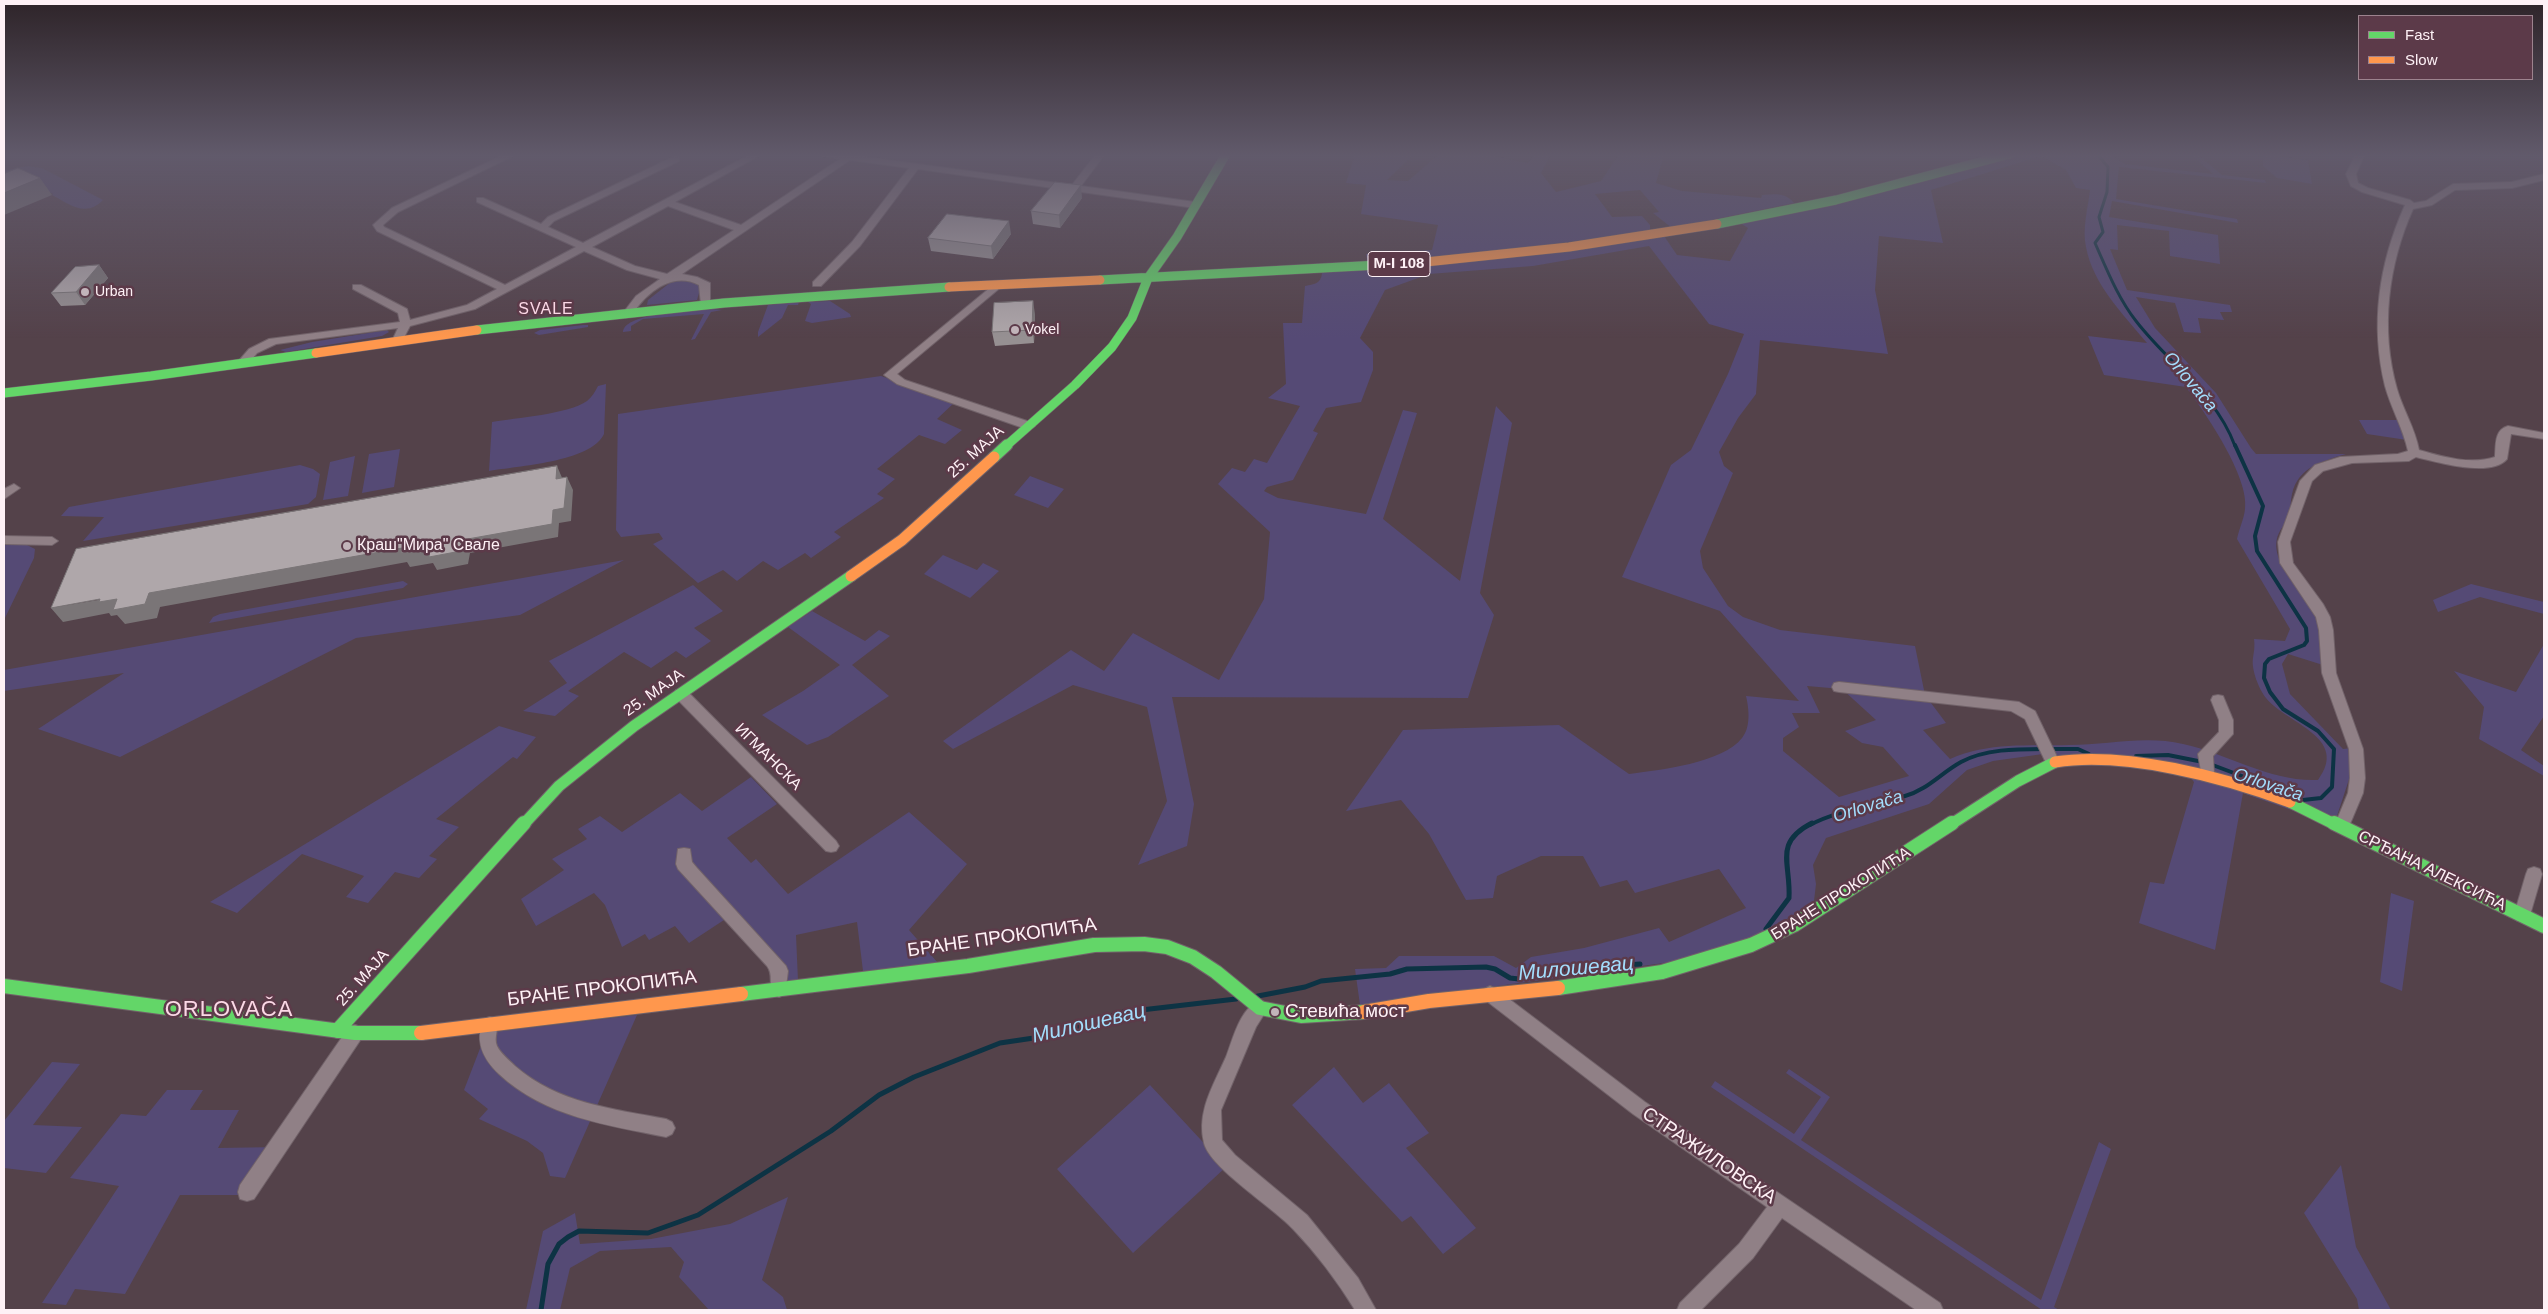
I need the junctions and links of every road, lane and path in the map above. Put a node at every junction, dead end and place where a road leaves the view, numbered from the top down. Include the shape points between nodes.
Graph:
1 (387, 215) edge
2 (516, 215) edge
3 (559, 215) edge
4 (642, 215) edge
5 (704, 215) edge
6 (762, 215) edge
7 (878, 215) edge
8 (1190, 215) edge
9 (1759, 215) edge
10 (2407, 215) edge
11 (543, 227) junction
12 (742, 229) junction
13 (583, 247) junction
14 (669, 278) junction
15 (1148, 278) junction
16 (817, 284) dead end
17 (997, 285) junction
18 (357, 287) dead end
19 (505, 289) junction
20 (706, 305) junction
21 (628, 313) junction
22 (406, 324) junction
23 (397, 341) junction
24 (242, 364) junction
25 (4, 393) edge
26 (1029, 426) junction
27 (2542, 436) dead end
28 (2414, 452) junction
29 (4, 540) edge
30 (52, 541) dead end
31 (1839, 687) dead end
32 (681, 694) junction
33 (2218, 700) dead end
34 (2051, 757) junction
35 (2206, 764) junction
36 (2342, 827) junction
37 (831, 846) dead end
38 (684, 854) dead end
39 (2534, 874) dead end
40 (2522, 915) junction
41 (2544, 926) edge
42 (4, 986) edge
43 (780, 989) junction
44 (1490, 994) junction
45 (1257, 1006) junction
46 (490, 1025) junction
47 (346, 1032) junction
48 (666, 1128) dead end
49 (247, 1192) dead end
50 (1781, 1204) junction
51 (1366, 1310) edge
52 (1687, 1310) edge
53 (1933, 1310) edge

1 - 19 street via 378,225 380,229
2 - 11 street
3 - 11 street
4 - 13 street
5 - 12 street
6 - 12 street
7 - 16 street via 856,244
8 - 15 street, 25. МАЈА
9 - 15 street, M-I 108 via 1632,238 1381,265
10 - 28 street via 2388,270 2382,311 2388,376
11 - 13 street
12 - 14 street
13 - 14 street via 631,268
13 - 19 street
14 - 20 street via 703,281
14 - 21 street via 631,305
15 - 17 street, M-I 108
15 - 26 street, 25. МАЈА via 1132,318 1112,347
17 - 20 street, M-I 108
17 - 26 street, 25. МАЈА via 890,375 901,382
18 - 22 street via 403,311
19 - 22 street via 464,309
20 - 21 street, M-I 108
21 - 23 street, M-I 108
22 - 23 street
22 - 24 street via 273,341 253,351
23 - 24 street, M-I 108
24 - 25 street, M-I 108
26 - 32 street, 25. МАЈА via 902,540
27 - 28 street via 2508,430 2503,435 2501,459 2486,464
28 - 36 street via 2408,457 2350,459 2318,469 2305,483 2284,540 2283,550 2289,569 2322,615 2327,636 2328,670 2359,757 2357,788
29 - 30 street
31 - 34 street via 2014,706 2030,715
32 - 37 street, ИГМАНСКА
32 - 47 street, 25. МАЈА via 634,726 559,786 483,867
33 - 35 street via 2226,720 2226,734
34 - 35 street, БРАНЕ ПРОКОПИЋА via 2190,769
34 - 44 street, БРАНЕ ПРОКОПИЋА via 1769,939 1682,968
35 - 36 street, БРАНЕ ПРОКОПИЋА
36 - 40 street, СРЂАНА АЛЕКСИЋА
38 - 43 street via 684,864 691,873 773,961 780,971
39 - 40 street, СРЂАНА АЛЕКСИЋА
40 - 41 street, СРЂАНА АЛЕКСИЋА
42 - 47 street, БРАНЕ ПРОКОПИЋА
43 - 45 street, БРАНЕ ПРОКОПИЋА via 1134,944 1168,947 1189,954 1222,976
43 - 46 street, БРАНЕ ПРОКОПИЋА
44 - 45 street, БРАНЕ ПРОКОПИЋА via 1320,1016 1285,1014
44 - 50 street, СТРАЖИЛОВСКА via 1639,1108
45 - 51 street via 1212,1110 1214,1144 1228,1161 1300,1222 1351,1285
46 - 47 street, БРАНЕ ПРОКОПИЋА via 387,1035
46 - 48 street, БРАНЕ ПРОКОПИЋА via 487,1043 495,1057 515,1080 543,1097 579,1109
47 - 49 street
50 - 52 street via 1746,1251
50 - 53 street, СТРАЖИЛОВСКА

